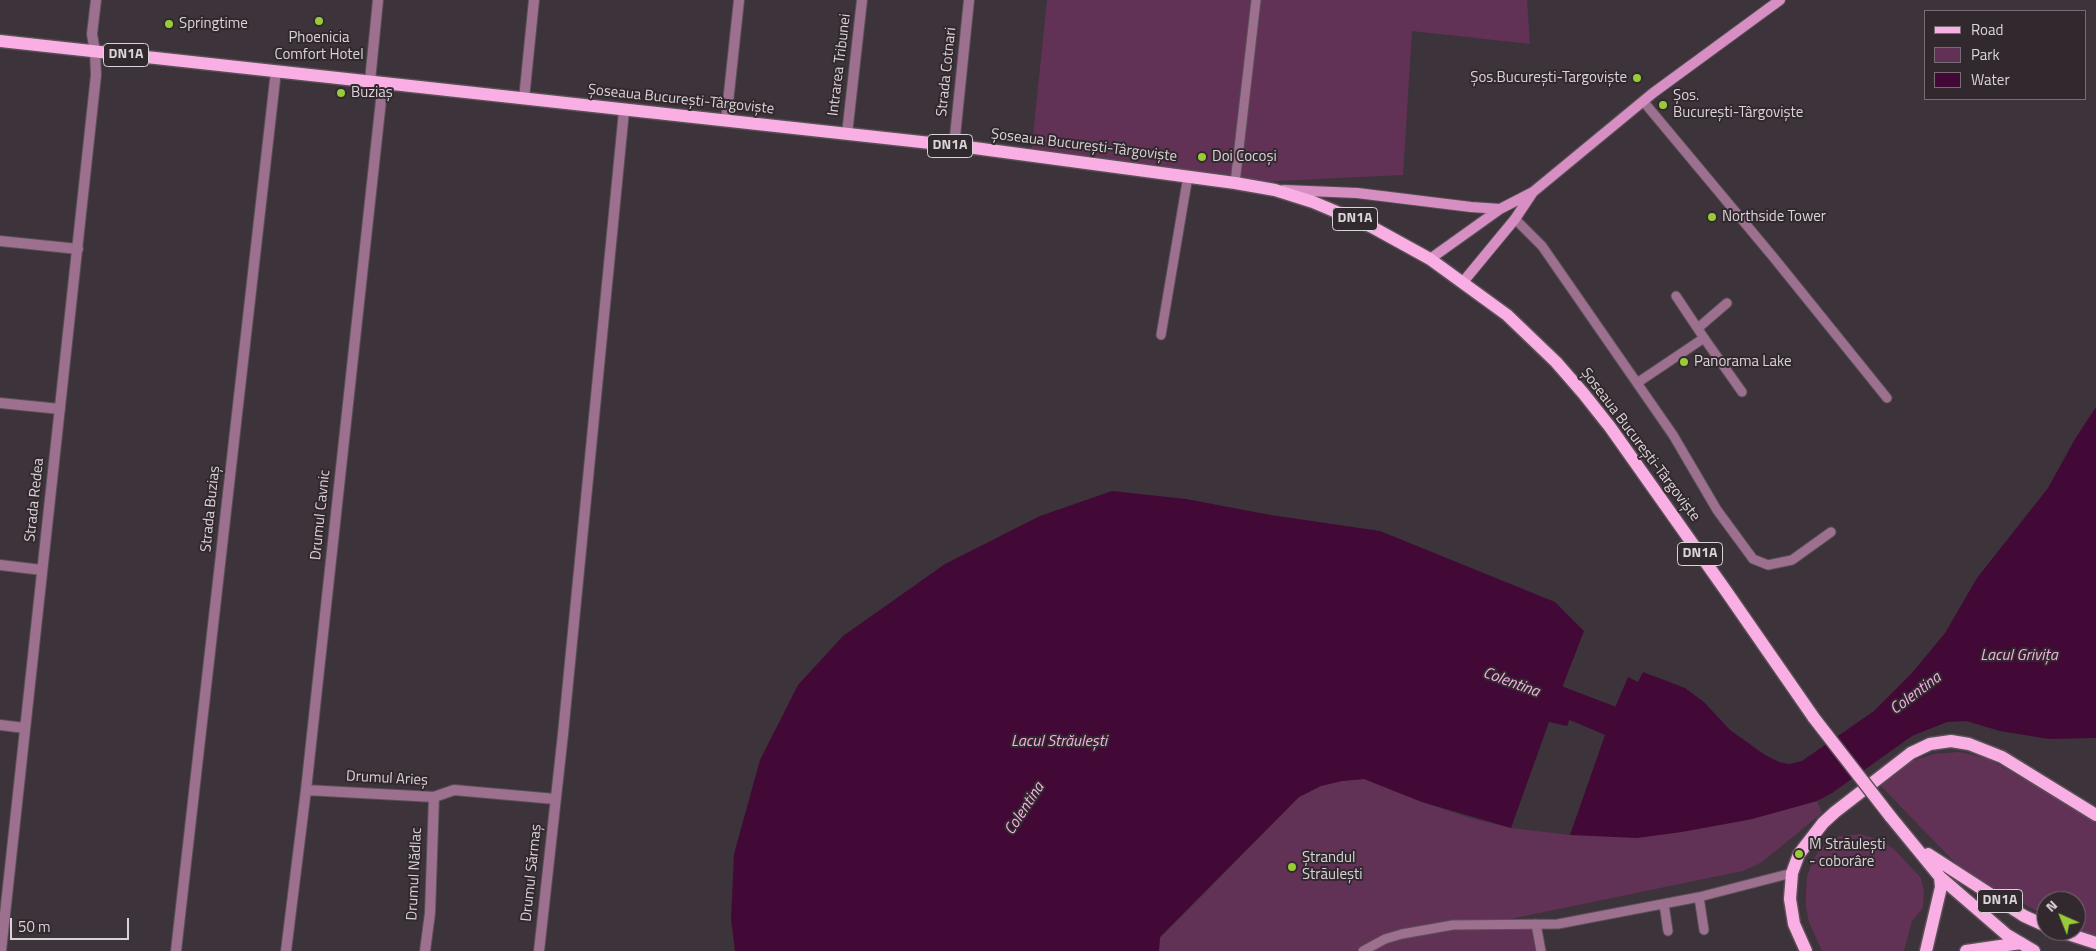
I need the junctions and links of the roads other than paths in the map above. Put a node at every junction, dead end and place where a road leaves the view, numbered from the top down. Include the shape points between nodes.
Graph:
1 (96, 0) edge
2 (378, 0) edge
3 (534, 0) edge
4 (739, 0) edge
5 (862, 0) edge
6 (969, 0) edge
7 (1256, 0) edge
8 (1780, 0) edge
9 (0, 41) edge
10 (95, 52) junction
11 (276, 71) junction
12 (377, 82) junction
13 (524, 99) junction
14 (1642, 101) junction
15 (624, 111) junction
16 (726, 121) junction
17 (847, 134) junction
18 (954, 146) junction
19 (1188, 176) junction
20 (1234, 183) junction
21 (1275, 190) junction
22 (1533, 192) junction
23 (1500, 209) junction
24 (1515, 219) junction
25 (0, 241) edge
26 (78, 250) junction
27 (1430, 259) junction
28 (1463, 282) junction
29 (1676, 296) dead end
30 (1727, 302) dead end
31 (1698, 328) junction
32 (1161, 335) dead end
33 (1704, 338) junction
34 (1637, 383) junction
35 (1742, 392) dead end
36 (1887, 398) dead end
37 (0, 402) edge
38 (60, 409) junction
39 (1831, 532) dead end
40 (0, 565) edge
41 (42, 570) junction
42 (0, 725) edge
43 (25, 728) junction
44 (306, 790) junction
45 (434, 797) junction
46 (555, 799) junction
47 (2096, 815) edge
48 (1907, 836) junction
49 (1792, 873) junction
50 (1940, 877) junction
51 (1699, 897) junction
52 (3, 898) edge
53 (1664, 904) junction
54 (2036, 921) edge
55 (1536, 924) junction
56 (1704, 930) dead end
57 (1668, 931) dead end
58 (2021, 943) junction
59 (0, 951) edge
60 (176, 951) edge
61 (286, 951) edge
62 (425, 951) edge
63 (539, 951) edge
64 (1363, 951) edge
65 (1541, 951) edge
66 (1806, 951) edge
67 (1926, 951) edge
68 (1966, 951) edge
69 (2034, 951) edge

1 - 10 street, Strada Redea via 92,34
2 - 12 street, Drumul Cavnic
3 - 13 street
4 - 16 street
5 - 17 street, Intrarea Tribunei
6 - 18 street, Strada Cotnari
7 - 20 lane
8 - 14 main road
9 - 10 main road, Șoseaua București-Târgoviște / DN1A
10 - 11 main road, Șoseaua București-Târgoviște / DN1A
10 - 26 street, Strada Redea via 96,75
11 - 12 main road, Șoseaua București-Târgoviște / DN1A
11 - 60 street, Strada Buziaș
12 - 13 main road, Șoseaua București-Târgoviște / DN1A
12 - 44 street, Drumul Cavnic
13 - 15 main road, Șoseaua București-Târgoviște / DN1A
14 - 22 main road
14 - 36 lane
15 - 16 main road, Șoseaua București-Târgoviște / DN1A
15 - 46 street, Drumul Sărmaș
16 - 17 main road, Șoseaua București-Târgoviște / DN1A
17 - 18 main road, Șoseaua București-Târgoviște / DN1A
18 - 19 main road, Șoseaua București-Târgoviște / DN1A
19 - 20 main road, Șoseaua București-Târgoviște / DN1A
19 - 32 lane
20 - 21 main road, Șoseaua București-Târgoviște / DN1A
21 - 23 main road via 1357,193
21 - 27 main road, Șoseaua București-Târgoviște / DN1A via 1372,227
22 - 23 main road
22 - 24 main road
23 - 27 main road
24 - 28 main road
24 - 34 lane via 1542,246
25 - 26 street
26 - 38 street, Strada Redea
27 - 28 main road, Șoseaua București-Târgoviște / DN1A
28 - 48 main road, Șoseaua București-Târgoviște / DN1A, bridge via 1530,336 1583,393 1814,718
29 - 31 lane
30 - 31 lane
31 - 33 lane
33 - 34 lane
33 - 35 lane
34 - 39 lane via 1717,510 1753,560 1768,565 1792,560
37 - 38 street
38 - 41 street, Strada Redea
40 - 41 street
41 - 43 street, Strada Redea
42 - 43 street
43 - 52 street, Strada Redea
44 - 45 street, Drumul Arieș
44 - 61 street, Drumul Cavnic
45 - 46 street, Drumul Arieș via 454,790
45 - 62 street, Drumul Nădlac via 430,914
46 - 63 street, Drumul Sărmaș
47 - 49 main road via 1986,750 1951,741 1930,744 1911,752 1823,823 1799,854
48 - 50 main road
48 - 54 main road, DN1A via 1935,860
49 - 51 lane
49 - 66 main road via 1791,912
50 - 58 main road, DN1A
50 - 67 main road via 1942,887
51 - 53 lane
51 - 56 lane
52 - 59 street, Strada Redea
53 - 55 lane via 1567,922
53 - 57 lane
55 - 64 lane via 1454,924 1394,936
55 - 65 lane
58 - 68 main road
58 - 69 main road, DN1A

